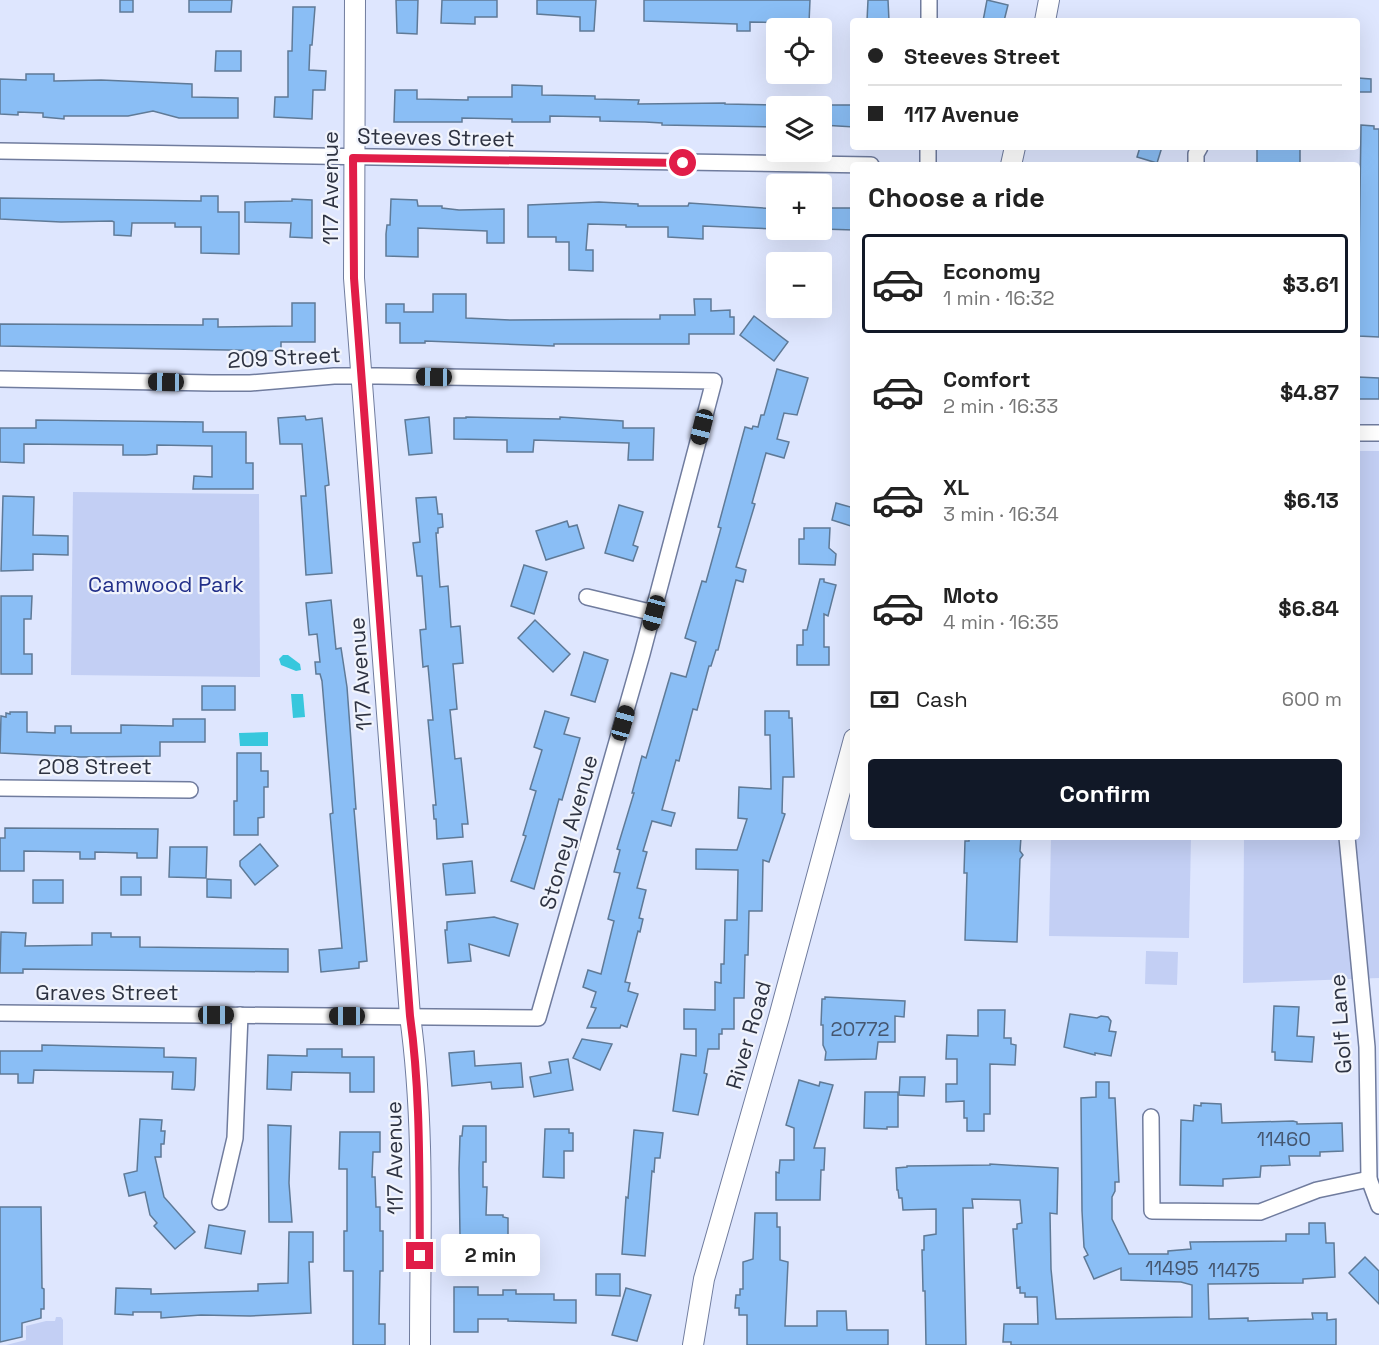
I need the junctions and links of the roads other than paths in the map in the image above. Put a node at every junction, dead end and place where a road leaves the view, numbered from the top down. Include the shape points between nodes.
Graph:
1 (355, 0) edge
2 (929, 0) edge
3 (1049, 0) edge
4 (929, 18) edge
5 (1046, 18) edge
6 (0, 151) edge
7 (353, 158) junction
8 (850, 165) edge
9 (361, 376) junction
10 (0, 379) edge
11 (714, 381) joint
12 (1360, 433) edge
13 (1379, 433) edge
14 (587, 597) dead end
15 (654, 613) junction
16 (850, 754) edge
17 (0, 788) edge
18 (190, 790) dead end
19 (1347, 840) edge
20 (0, 1013) edge
21 (240, 1015) junction
22 (410, 1016) junction
23 (538, 1018) joint
24 (1151, 1117) dead end
25 (1369, 1179) junction
26 (220, 1202) dead end
27 (1379, 1206) edge
28 (420, 1345) edge
29 (693, 1345) edge

1 - 7 street, 117 Avenue
2 - 4 street
3 - 5 street
6 - 7 street, Steeves Street
7 - 8 street, Steeves Street
7 - 9 street, 117 Avenue via 354,278
9 - 10 street, 209 Street via 212,383
9 - 11 street, 209 Street
9 - 22 street, 117 Avenue
11 - 15 street, Stoney Avenue
12 - 13 street
14 - 15 street
15 - 23 street, Stoney Avenue
16 - 29 street, River Road via 704,1279
17 - 18 street, 208 Street
19 - 25 street, Golf Lane via 1367,1047
20 - 21 street, Graves Street
21 - 22 street, Graves Street
21 - 26 street via 234,1138
22 - 23 street, Graves Street
22 - 28 street, 117 Avenue via 418,1126
24 - 25 street via 1152,1211 1260,1212 1317,1190
25 - 27 street, Golf Lane

